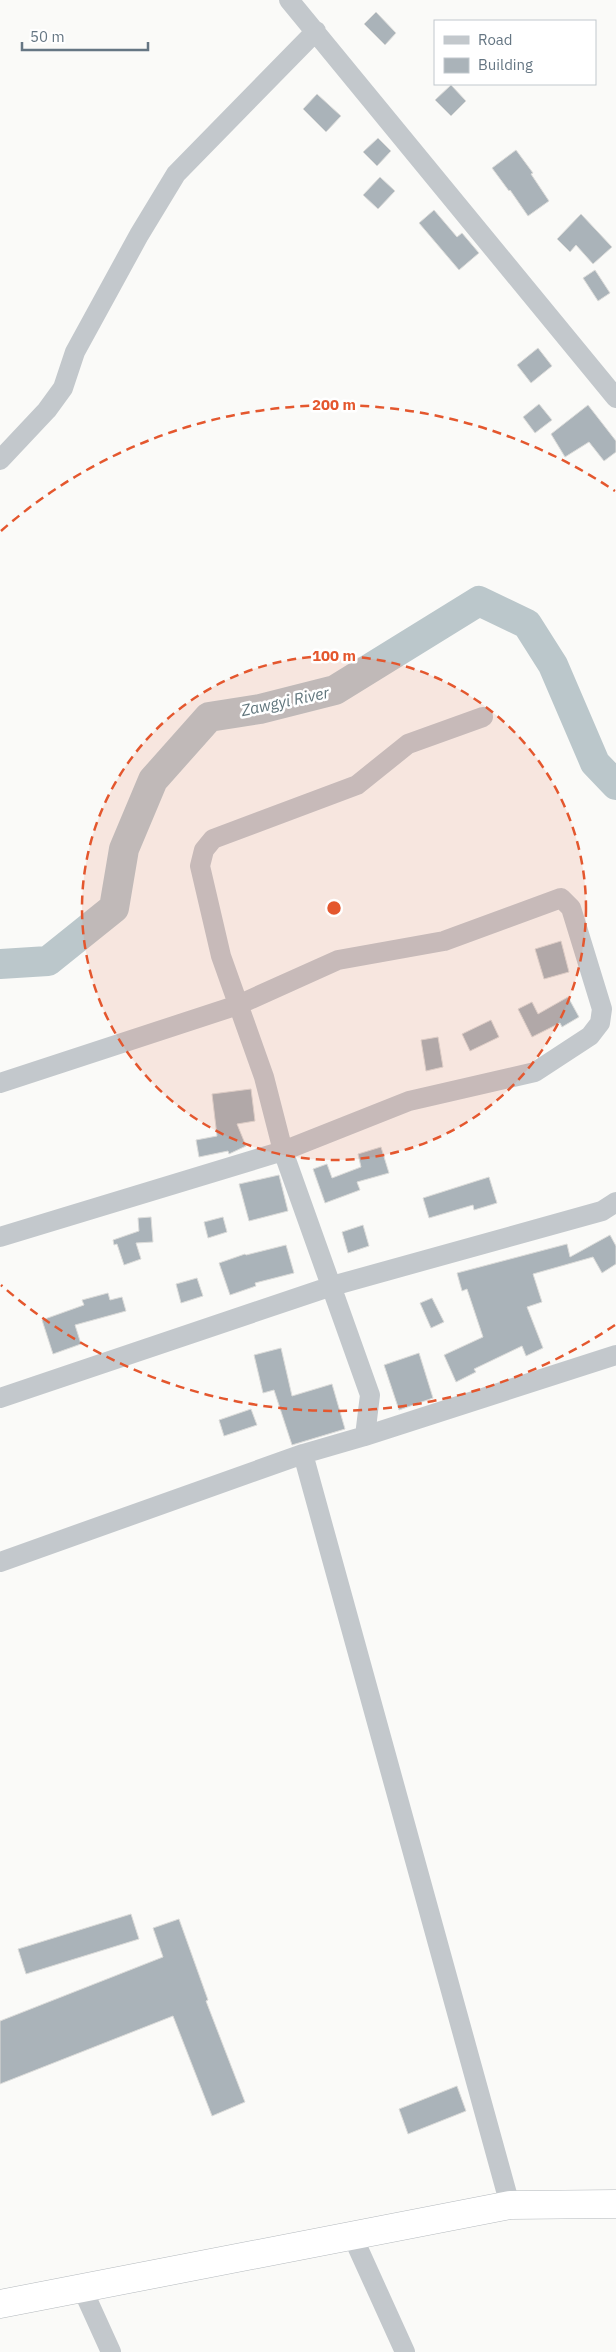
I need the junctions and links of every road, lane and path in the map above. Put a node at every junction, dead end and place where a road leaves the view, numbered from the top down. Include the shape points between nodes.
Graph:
1 (293, 1) edge
2 (316, 32) junction
3 (616, 398) edge
4 (0, 460) edge
5 (482, 716) dead end
6 (238, 1005) junction
7 (0, 1083) edge
8 (284, 1151) junction
9 (616, 1202) edge
10 (0, 1237) edge
11 (332, 1286) junction
12 (616, 1355) edge
13 (0, 1398) edge
14 (365, 1436) junction
15 (303, 1454) junction
16 (0, 1562) edge
17 (616, 2204) edge
18 (510, 2205) junction
19 (352, 2235) junction
20 (82, 2288) junction
21 (0, 2304) edge
22 (111, 2352) edge
23 (405, 2352) edge

1 - 2 street
2 - 3 street
2 - 4 street via 176,174 75,352 63,388
5 - 6 street via 408,744 357,786 214,839 209,844 200,866 220,956
6 - 7 street
6 - 8 street via 264,1077
6 - 8 street via 338,960 444,942 561,898 571,908 602,1009 600,1023 590,1036 535,1072 409,1101
8 - 10 street
8 - 11 street
9 - 11 street via 602,1211
11 - 13 street
11 - 14 street via 370,1395
12 - 14 street
14 - 15 street
15 - 16 street
15 - 18 street
17 - 18 highway
18 - 19 highway
19 - 20 highway
19 - 23 street
20 - 21 highway
20 - 22 street

